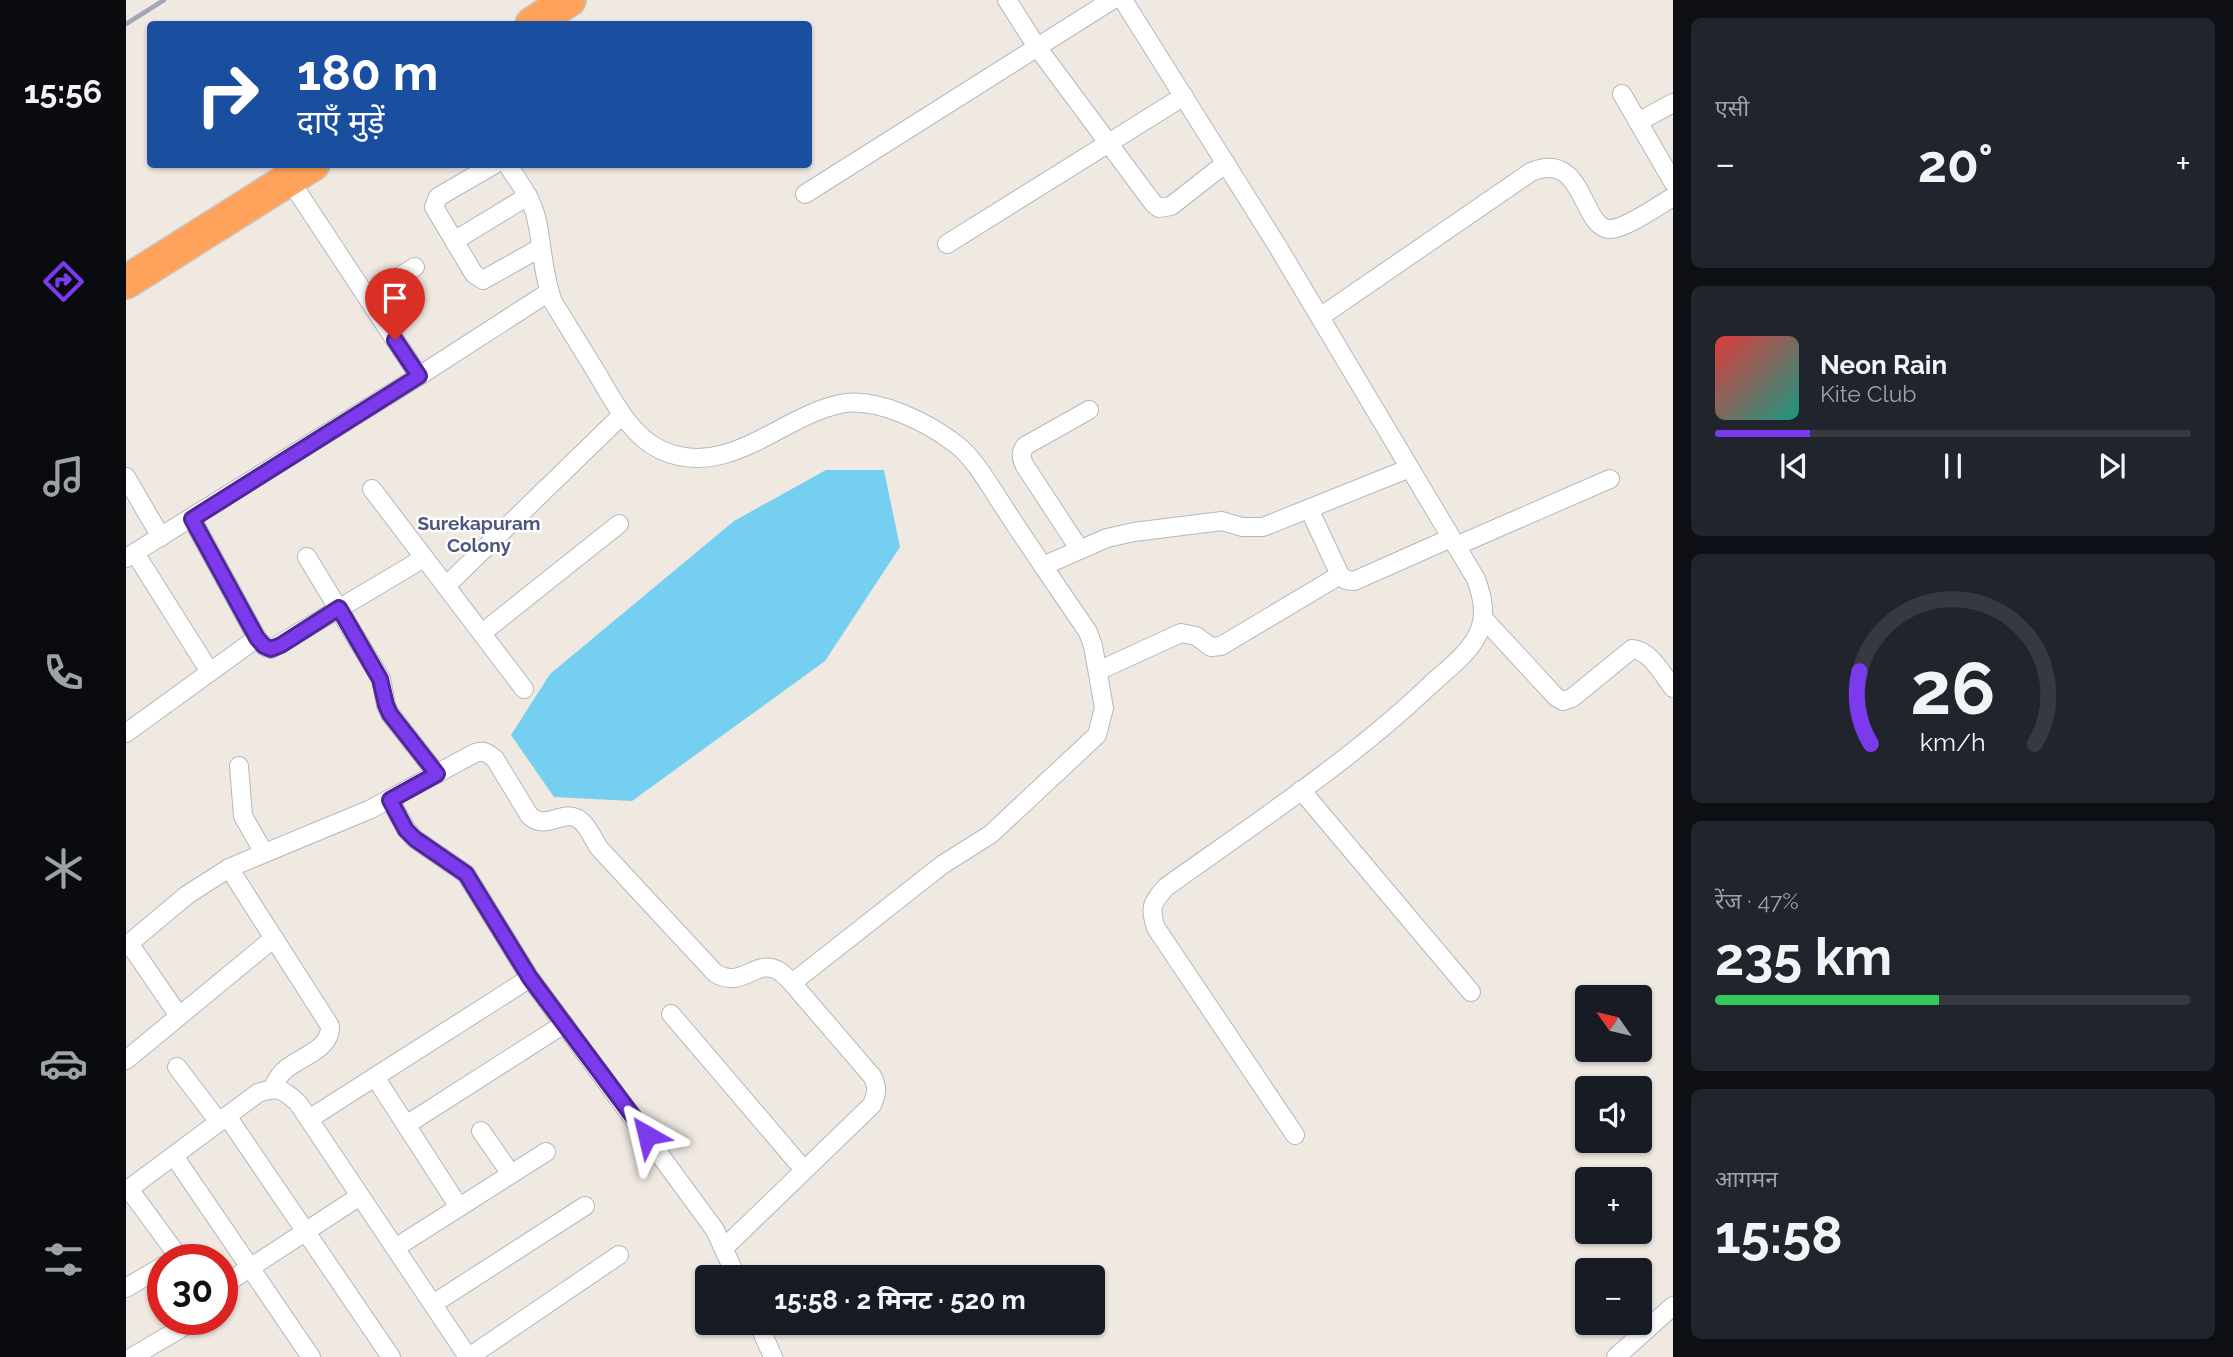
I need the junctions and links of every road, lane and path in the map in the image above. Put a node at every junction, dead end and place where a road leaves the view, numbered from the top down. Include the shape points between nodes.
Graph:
1 (569, 0) edge
2 (1007, 0) edge
3 (1112, 0) edge
4 (1123, 0) edge
5 (537, 21) edge
6 (1037, 47) junction
7 (1622, 93) dead end
8 (1184, 96) junction
9 (1673, 103) edge
10 (1638, 122) junction
11 (1109, 143) junction
12 (1226, 163) junction
13 (488, 168) edge
14 (510, 168) edge
15 (301, 172) edge
16 (1673, 182) edge
17 (805, 194) dead end
18 (528, 196) junction
19 (1673, 197) edge
20 (454, 242) junction
21 (947, 244) dead end
22 (540, 248) junction
23 (415, 267) dead end
24 (126, 282) edge
25 (549, 292) junction
26 (367, 297) junction
27 (1320, 317) junction
28 (419, 376) junction
29 (1089, 410) dead end
30 (622, 415) junction
31 (1410, 468) junction
32 (126, 477) edge
33 (1610, 480) dead end
34 (372, 489) dead end
35 (1309, 509) junction
36 (192, 519) junction
37 (619, 524) dead end
38 (162, 537) junction
39 (1454, 542) junction
40 (1080, 550) junction
41 (131, 556) edge
42 (307, 557) dead end
43 (424, 558) junction
44 (1043, 566) junction
45 (1340, 575) junction
46 (446, 586) junction
47 (339, 608) junction
48 (1483, 618) junction
49 (482, 633) junction
50 (257, 638) junction
51 (1098, 671) junction
52 (210, 672) junction
53 (1673, 688) edge
54 (524, 689) dead end
55 (126, 733) edge
56 (239, 766) dead end
57 (437, 774) junction
58 (1301, 790) junction
59 (390, 800) junction
60 (264, 853) junction
61 (229, 868) junction
62 (274, 938) junction
63 (127, 945) edge
64 (530, 978) junction
65 (792, 982) junction
66 (1471, 992) dead end
67 (671, 1014) dead end
68 (179, 1016) junction
69 (564, 1024) junction
70 (126, 1060) edge
71 (177, 1067) dead end
72 (375, 1077) junction
73 (273, 1088) junction
74 (223, 1119) junction
75 (309, 1119) junction
76 (406, 1125) junction
77 (481, 1131) dead end
78 (1295, 1135) dead end
79 (546, 1152) dead end
80 (174, 1156) junction
81 (804, 1170) junction
82 (511, 1174) junction
83 (127, 1190) edge
84 (360, 1196) junction
85 (585, 1206) dead end
86 (459, 1207) junction
87 (306, 1232) junction
88 (163, 1244) edge
89 (395, 1248) junction
90 (724, 1248) junction
91 (619, 1255) dead end
92 (731, 1265) edge
93 (250, 1268) junction
94 (147, 1276) edge
95 (238, 1276) edge
96 (126, 1288) edge
97 (433, 1304) junction
98 (1673, 1307) edge
99 (169, 1335) edge
100 (763, 1335) edge
101 (132, 1357) edge
102 (310, 1357) edge
103 (391, 1357) edge
104 (468, 1357) edge
105 (773, 1357) edge
106 (1616, 1357) edge

1 - 5 highway
2 - 6 street
3 - 6 street
4 - 8 street
6 - 11 street
6 - 17 street
7 - 10 street
8 - 11 street
8 - 12 street
9 - 10 street
10 - 16 street
11 - 12 street via 1159,208 1171,206
11 - 21 street
12 - 27 street
13 - 20 street via 434,202
14 - 18 street
15 - 24 highway
15 - 26 street
18 - 20 street
18 - 22 street
19 - 27 street via 1611,229 1595,217 1568,174 1544,166
20 - 22 street via 474,274 484,279
22 - 25 street
23 - 26 street
25 - 28 street
25 - 30 street
26 - 28 street
27 - 31 street
28 - 36 street
29 - 40 street via 1021,451 1025,466
30 - 44 street via 640,436 662,450 708,458 739,450 842,403 890,409 959,446
30 - 46 street
31 - 35 street
31 - 39 street
32 - 38 street
33 - 39 street
34 - 43 street
35 - 40 street via 1263,527 1210,522 1121,534
35 - 45 street
36 - 38 street
36 - 50 street
37 - 49 street
38 - 41 street
39 - 45 street via 1354,581
39 - 48 street via 1476,579 1483,598
40 - 44 street
41 - 52 street
42 - 47 street
43 - 46 street
43 - 47 street
44 - 51 street via 1088,632
45 - 51 street via 1221,646 1211,648 1196,636 1181,633
46 - 49 street
47 - 50 street via 271,649
47 - 57 street via 380,679 390,714
48 - 53 street via 1563,701 1632,649 1641,650
48 - 58 street via 1478,635 1463,654 1384,728
49 - 54 street
50 - 52 street
51 - 65 street via 1104,708 1097,735 991,835 942,865
52 - 55 street
56 - 60 street via 243,816
57 - 59 street
57 - 65 street via 475,752 489,753 536,822 563,816 584,824 599,848 715,973 733,979 769,968
58 - 66 street
58 - 78 street via 1166,887 1153,902 1152,914 1156,928
59 - 60 street
59 - 64 street via 415,839 466,874
60 - 61 street
61 - 62 street
61 - 63 street via 187,895
62 - 68 street
62 - 73 street via 330,1026 330,1035 285,1070
63 - 68 street
64 - 69 street
64 - 72 street
65 - 81 street via 877,1085 872,1105
67 - 81 street
68 - 70 street
69 - 76 street
69 - 90 street via 696,1202
71 - 74 street
72 - 75 street
72 - 76 street
73 - 74 street via 258,1093
73 - 75 street via 285,1091
74 - 80 street
74 - 87 street
75 - 84 street
76 - 86 street
77 - 82 street
79 - 82 street
80 - 83 street
80 - 93 street
81 - 90 street
82 - 86 street
83 - 88 street
84 - 87 street
84 - 89 street
85 - 97 street
86 - 89 street
87 - 93 street
87 - 103 street
89 - 97 street
90 - 92 street
91 - 104 street
93 - 95 street
93 - 102 street
94 - 96 street
97 - 104 street
98 - 106 street
99 - 101 street
100 - 105 street

